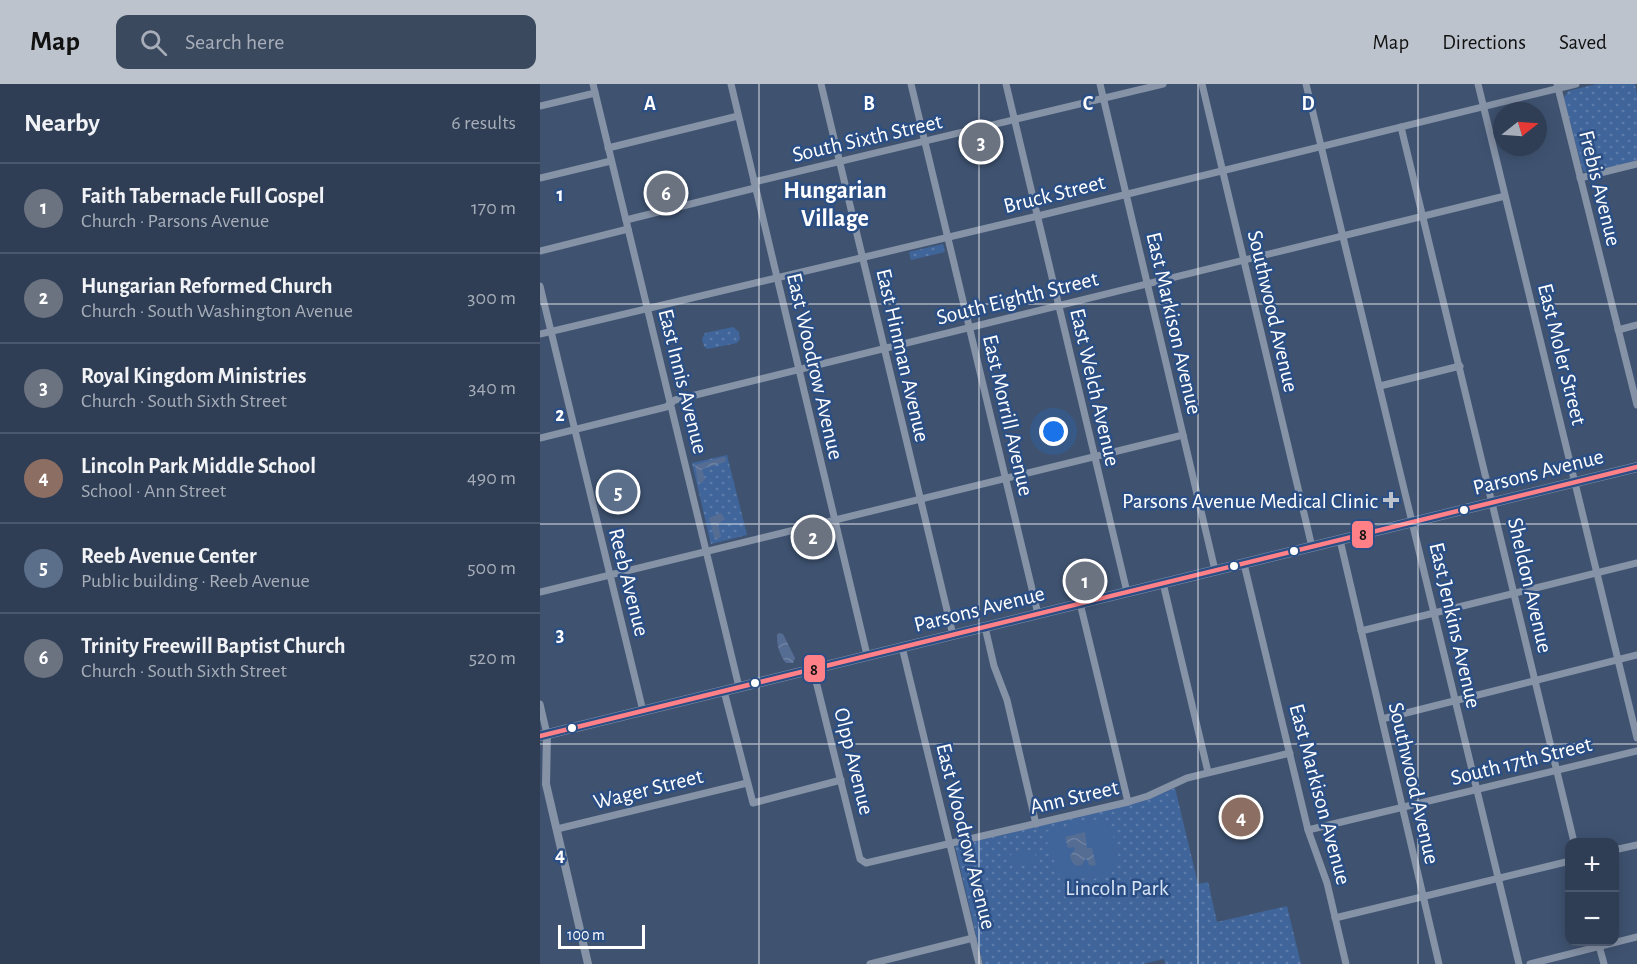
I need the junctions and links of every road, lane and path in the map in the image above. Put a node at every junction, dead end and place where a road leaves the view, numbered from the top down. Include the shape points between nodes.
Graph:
1 (593, 84) edge
2 (731, 84) edge
3 (821, 84) edge
4 (911, 84) edge
5 (1006, 84) edge
6 (1100, 84) edge
7 (1164, 84) edge
8 (1202, 84) edge
9 (1306, 84) edge
10 (1478, 84) edge
11 (1576, 84) edge
12 (1557, 86) edge
13 (595, 95) junction
14 (1104, 99) junction
15 (540, 106) edge
16 (1484, 107) junction
17 (738, 116) junction
18 (1014, 120) junction
19 (1401, 127) junction
20 (925, 141) junction
21 (1322, 147) junction
22 (608, 148) junction
23 (611, 160) junction
24 (840, 162) junction
25 (1637, 164) edge
26 (1222, 171) junction
27 (540, 178) edge
28 (1580, 178) junction
29 (754, 185) junction
30 (1126, 194) junction
31 (1505, 196) junction
32 (1037, 216) junction
33 (1423, 216) junction
34 (626, 220) junction
35 (628, 229) junction
36 (1343, 236) junction
37 (948, 237) junction
38 (540, 251) edge
39 (862, 257) junction
40 (1244, 261) junction
41 (776, 278) junction
42 (1148, 284) junction
43 (540, 286) edge
44 (1058, 305) junction
45 (647, 309) junction
46 (1637, 325) edge
47 (969, 327) junction
48 (1618, 330) junction
49 (551, 332) junction
50 (540, 334) edge
51 (884, 348) junction
52 (1460, 366) junction
53 (798, 370) junction
54 (1380, 386) junction
55 (670, 403) junction
56 (1637, 405) edge
57 (575, 429) junction
58 (1183, 437) junction
59 (540, 438) edge
60 (1094, 456) junction
61 (1637, 467) edge
62 (1005, 478) junction
63 (1576, 482) junction
64 (920, 499) junction
65 (1493, 502) junction
66 (834, 520) junction
67 (1413, 522) junction
68 (1340, 540) junction
69 (1312, 547) junction
70 (706, 552) junction
71 (1637, 563) edge
72 (1244, 564) junction
73 (1215, 570) junction
74 (1598, 574) junction
75 (610, 575) junction
76 (1163, 583) junction
77 (540, 592) edge
78 (1127, 592) junction
79 (1515, 593) junction
80 (1080, 603) junction
81 (1038, 614) junction
82 (1434, 614) junction
83 (985, 627) junction
84 (1361, 631) junction
85 (953, 634) junction
86 (902, 647) junction
87 (867, 655) junction
88 (1637, 655) edge
89 (1618, 660) junction
90 (813, 669) junction
91 (1536, 681) junction
92 (740, 687) junction
93 (724, 691) junction
94 (1455, 701) junction
95 (540, 704) edge
96 (643, 711) junction
97 (1382, 719) junction
98 (544, 735) edge
99 (1637, 738) edge
100 (1637, 751) edge
101 (1290, 753) junction
102 (1557, 770) junction
103 (1208, 772) junction
104 (841, 780) junction
105 (747, 783) junction
106 (1477, 790) junction
107 (1128, 802) junction
108 (1403, 807) junction
109 (1036, 824) junction
110 (557, 829) junction
111 (1308, 830) junction
112 (1573, 838) edge
113 (950, 844) junction
114 (1637, 844) edge
115 (1619, 849) edge
116 (863, 862) joint
117 (1565, 862) edge
118 (1498, 879) junction
119 (1423, 897) junction
120 (1335, 918) junction
121 (1637, 937) edge
122 (973, 938) junction
123 (1619, 940) edge
124 (1592, 946) edge
125 (1600, 946) edge
126 (588, 964) edge
127 (870, 964) edge
128 (979, 964) edge
129 (1346, 964) edge
130 (1439, 964) edge
131 (1519, 964) edge
132 (1530, 964) edge
133 (1604, 964) edge

1 - 13 street, East Innis Avenue
2 - 17 street, East Woodrow Avenue
3 - 24 street, East Hinman Avenue
4 - 20 street, East Morrill Avenue
5 - 18 street, East Welch Avenue
6 - 14 street, East Markison Avenue
7 - 14 street, South Sixth Street
8 - 26 street, Southwood Avenue
9 - 21 street, East Jenkins Avenue
10 - 16 street, East Moler Street
11 - 12 street, Bruck Street
12 - 16 street, Bruck Street
12 - 28 street, Frebis Avenue
13 - 15 street
13 - 22 street, East Innis Avenue
14 - 18 street, South Sixth Street
14 - 30 street, East Markison Avenue
16 - 19 street, Bruck Street
16 - 31 street, East Moler Street
17 - 22 street
17 - 29 street, East Woodrow Avenue
18 - 20 street, South Sixth Street
18 - 32 street, East Welch Avenue
19 - 21 street, Bruck Street
19 - 33 street, Sheldon Avenue
20 - 24 street, South Sixth Street
20 - 37 street, East Morrill Avenue
21 - 26 street, Bruck Street
21 - 36 street, East Jenkins Avenue
22 - 23 street, East Innis Avenue
23 - 27 street
23 - 34 street, East Innis Avenue
24 - 29 street, South Sixth Street
24 - 39 street, East Hinman Avenue
25 - 28 street
26 - 30 street, Bruck Street
26 - 40 street, Southwood Avenue
28 - 48 street, Frebis Avenue
29 - 34 street, South Sixth Street
29 - 41 street, East Woodrow Avenue
30 - 32 street, Bruck Street
30 - 42 street, East Markison Avenue
31 - 33 street, South Eighth Street
31 - 63 street, East Moler Street
32 - 37 street, Bruck Street
32 - 44 street, East Welch Avenue
33 - 36 street, South Eighth Street
33 - 52 street, Sheldon Avenue
34 - 35 street, East Innis Avenue
35 - 38 street
35 - 45 street, East Innis Avenue
36 - 40 street, South Eighth Street
36 - 54 street, East Jenkins Avenue
37 - 39 street, Bruck Street
37 - 47 street, East Morrill Avenue
39 - 41 street, Bruck Street
39 - 51 street, East Hinman Avenue
40 - 42 street, South Eighth Street
40 - 69 street, Southwood Avenue
41 - 45 street, Bruck Street
41 - 53 street, East Woodrow Avenue
42 - 44 street, South Eighth Street
42 - 58 street, East Markison Avenue
43 - 49 street, Reeb Avenue
44 - 47 street, South Eighth Street
44 - 60 street, East Welch Avenue
45 - 49 street, Bruck Street
45 - 55 street, East Innis Avenue
46 - 48 street
47 - 51 street, South Eighth Street
47 - 62 street, East Morrill Avenue
48 - 56 street, Frebis Avenue
49 - 50 street, Bruck Street
49 - 57 street, Reeb Avenue
51 - 53 street, South Eighth Street
51 - 64 street, East Hinman Avenue
52 - 54 street
52 - 65 street, Sheldon Avenue
53 - 55 street, South Eighth Street
53 - 66 street, East Woodrow Avenue
54 - 67 street, East Jenkins Avenue
55 - 57 street, South Eighth Street
55 - 70 street, East Innis Avenue
57 - 59 street, South Eighth Street
57 - 75 street, Reeb Avenue
58 - 60 street
58 - 73 street, East Markison Avenue
60 - 62 street
60 - 78 street, East Welch Avenue
61 - 63 main road, Parsons Avenue
62 - 64 street
62 - 81 street, East Morrill Avenue
63 - 65 main road, Parsons Avenue
63 - 74 street, East Moler Street
64 - 66 street
64 - 85 street, East Hinman Avenue
65 - 67 main road, Parsons Avenue
65 - 79 street, Sheldon Avenue
66 - 70 street
66 - 87 street, East Woodrow Avenue
67 - 68 main road, Parsons Avenue
67 - 82 street, East Jenkins Avenue
68 - 69 main road, Parsons Avenue
68 - 84 street, Southwood Avenue
69 - 72 main road, Parsons Avenue
70 - 75 street
70 - 92 street, East Innis Avenue
71 - 74 street
72 - 73 main road, Parsons Avenue
72 - 101 street, East Markison Avenue
73 - 76 main road, Parsons Avenue
74 - 79 street
74 - 89 street, East Moler Street
75 - 77 street
75 - 96 street, Reeb Avenue
76 - 78 main road, Parsons Avenue
76 - 103 street
78 - 80 main road, Parsons Avenue
79 - 82 street
79 - 91 street, Sheldon Avenue
80 - 81 main road, Parsons Avenue
80 - 107 street
81 - 83 main road, Parsons Avenue
82 - 84 street
82 - 94 street, East Jenkins Avenue
83 - 85 main road, Parsons Avenue
83 - 109 street via 1007,700
84 - 97 street, Southwood Avenue
85 - 86 main road, Parsons Avenue
86 - 87 main road, Parsons Avenue
86 - 113 street, East Woodrow Avenue
87 - 90 main road, Parsons Avenue
88 - 89 street
89 - 91 street
89 - 99 street, East Moler Street
90 - 92 main road, Parsons Avenue
90 - 104 street, Olpp Avenue
91 - 94 street
91 - 102 street, Sheldon Avenue
92 - 93 main road, Parsons Avenue
93 - 96 main road, Parsons Avenue
93 - 105 street
94 - 97 street
94 - 106 street, East Jenkins Avenue
95 - 98 street
96 - 98 main road, Parsons Avenue
97 - 108 street, Southwood Avenue
98 - 110 street via 546,779
100 - 102 street, South 17th Street
101 - 103 street, Ann Street
101 - 111 street, East Markison Avenue
102 - 106 street, South 17th Street
102 - 112 street, Sheldon Avenue
103 - 107 street, Ann Street
104 - 105 street via 753,802
104 - 116 street, Olpp Avenue
105 - 110 street, Wager Street
106 - 108 street, South 17th Street
106 - 118 street, East Jenkins Avenue
107 - 109 street, Ann Street
108 - 111 street, South 17th Street
108 - 119 street, Southwood Avenue
109 - 113 street, Ann Street
110 - 126 street
111 - 120 street, East Markison Avenue
113 - 116 street, Ann Street
113 - 122 street, East Woodrow Avenue
114 - 115 street
117 - 118 street
118 - 119 street
118 - 131 street, East Jenkins Avenue
119 - 120 street
119 - 130 street, Southwood Avenue
120 - 129 street, East Markison Avenue
121 - 123 street
122 - 127 street
122 - 128 street, East Woodrow Avenue
124 - 132 street
125 - 133 street

